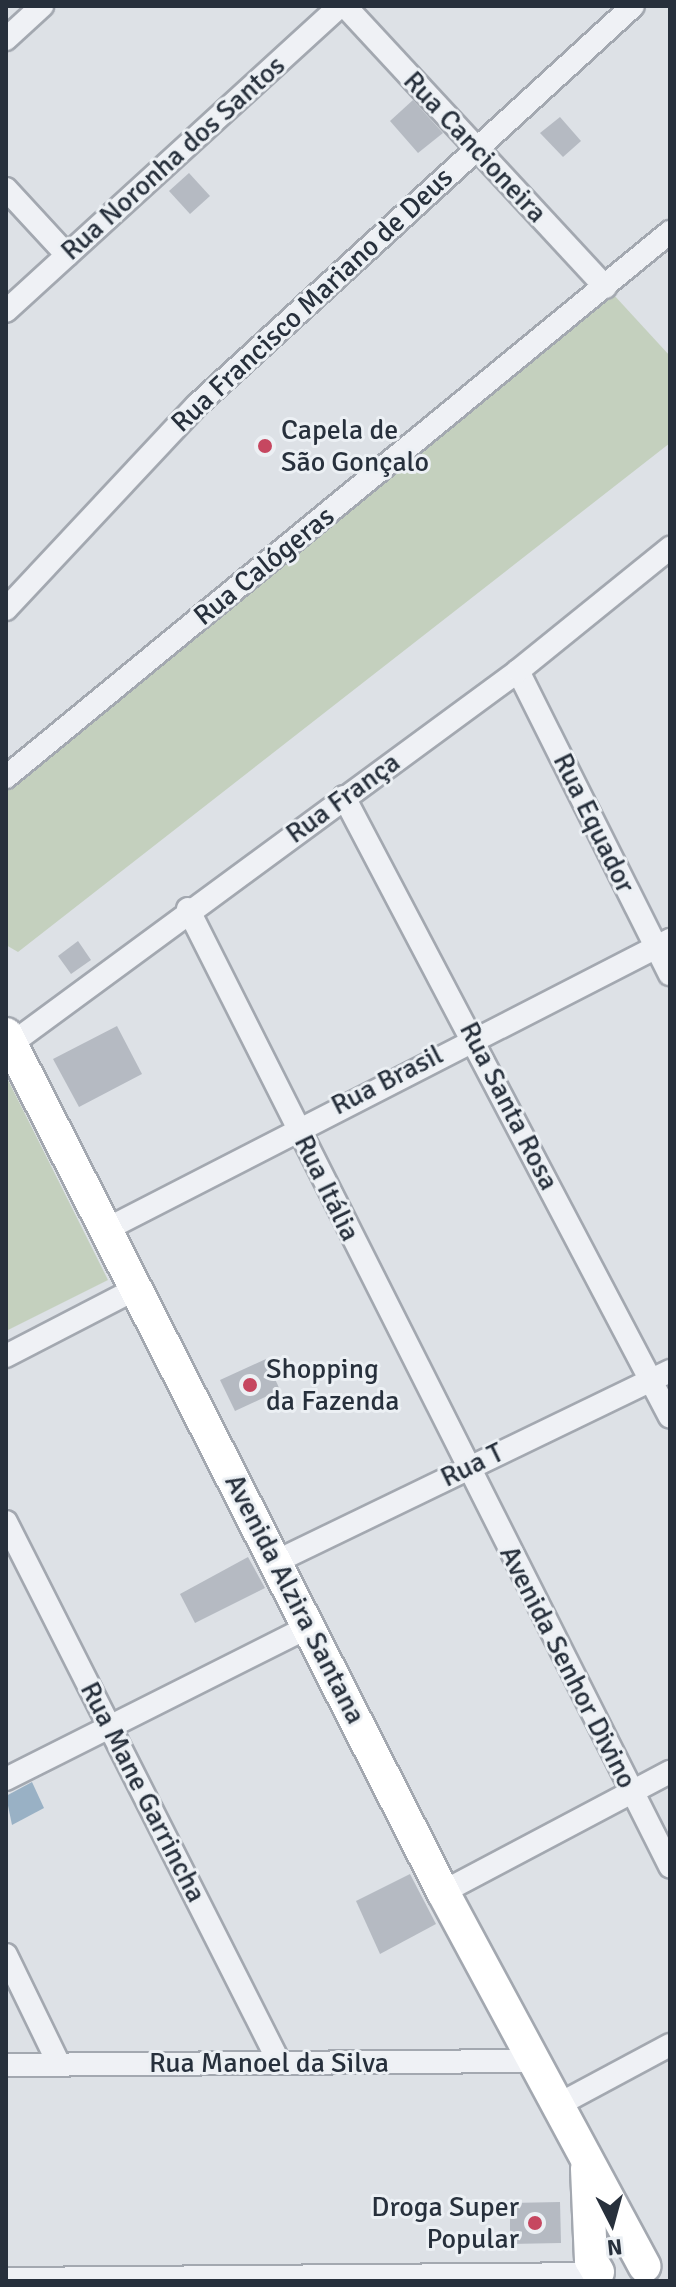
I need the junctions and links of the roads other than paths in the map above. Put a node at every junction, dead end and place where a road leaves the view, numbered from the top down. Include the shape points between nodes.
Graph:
1 (42, 6) edge
2 (342, 6) edge
3 (633, 6) edge
4 (6, 39) edge
5 (475, 147) junction
6 (6, 189) edge
7 (670, 232) edge
8 (67, 255) junction
9 (605, 287) junction
10 (6, 311) edge
11 (670, 548) edge
12 (6, 609) edge
13 (518, 671) junction
14 (6, 777) edge
15 (344, 797) junction
16 (188, 909) junction
17 (663, 944) edge
18 (670, 974) edge
19 (474, 1036) junction
20 (9, 1039) edge
21 (297, 1126) junction
22 (109, 1228) junction
23 (139, 1287) junction
24 (6, 1356) edge
25 (660, 1376) edge
26 (670, 1417) edge
27 (464, 1468) junction
28 (6, 1522) edge
29 (275, 1562) junction
30 (308, 1627) junction
31 (110, 1726) junction
32 (670, 1772) edge
33 (6, 1779) edge
34 (633, 1792) junction
35 (670, 1866) edge
36 (443, 1892) junction
37 (6, 1955) edge
38 (670, 2045) edge
39 (532, 2061) junction
40 (279, 2062) junction
41 (59, 2064) junction
42 (6, 2065) edge
43 (556, 2106) junction
44 (586, 2162) junction
45 (648, 2275) edge
46 (597, 2277) edge
47 (178, 2278) edge
48 (6, 2279) edge

1 - 4 street
2 - 5 street, Rua Cancioneira
2 - 8 street, Rua Noronha dos Santos
3 - 5 street, Rua Francisco Mariano de Deus
5 - 9 street, Rua Cancioneira
5 - 12 street, Rua Francisco Mariano de Deus via 196,406
6 - 8 street
7 - 9 street, Rua Calógeras
8 - 10 street, Rua Noronha dos Santos
9 - 14 street, Rua Calógeras
11 - 13 street, Rua França
13 - 15 street, Rua França
13 - 17 street, Rua Equador
15 - 16 street, Rua França
15 - 19 street, Rua Santa Rosa
16 - 20 street, Rua França
16 - 21 street, Rua Itália
17 - 18 street, Rua Equador
17 - 19 street, Rua Brasil
19 - 21 street, Rua Brasil
19 - 25 street, Rua Santa Rosa
20 - 22 main road, Avenida Alzira Santana
21 - 22 street, Rua Brasil
21 - 27 street, Rua Itália
22 - 23 main road, Avenida Alzira Santana
23 - 24 street
23 - 29 main road, Avenida Alzira Santana
25 - 26 street, Rua Santa Rosa
25 - 27 street, Rua T
27 - 29 street, Rua T
27 - 34 street, Avenida Senhor Divino
28 - 31 street, Rua Mane Garrincha
29 - 30 main road, Avenida Alzira Santana
30 - 31 street
30 - 36 main road, Avenida Alzira Santana
31 - 33 street
31 - 40 street, Rua Mane Garrincha
32 - 34 street
34 - 35 street, Avenida Senhor Divino
34 - 36 street
36 - 39 main road, Avenida Alzira Santana
37 - 41 street
38 - 43 street
39 - 40 street, Rua Manoel da Silva
39 - 43 main road, Avenida Alzira Santana
40 - 41 street, Rua Manoel da Silva
41 - 42 street, Rua Manoel da Silva
43 - 44 main road, Avenida Alzira Santana
44 - 45 main road, Avenida Alzira Santana
44 - 46 main road, Avenida Alzira Santana via 591,2260
45 - 46 main road via 616,2255
46 - 47 street
47 - 48 street

